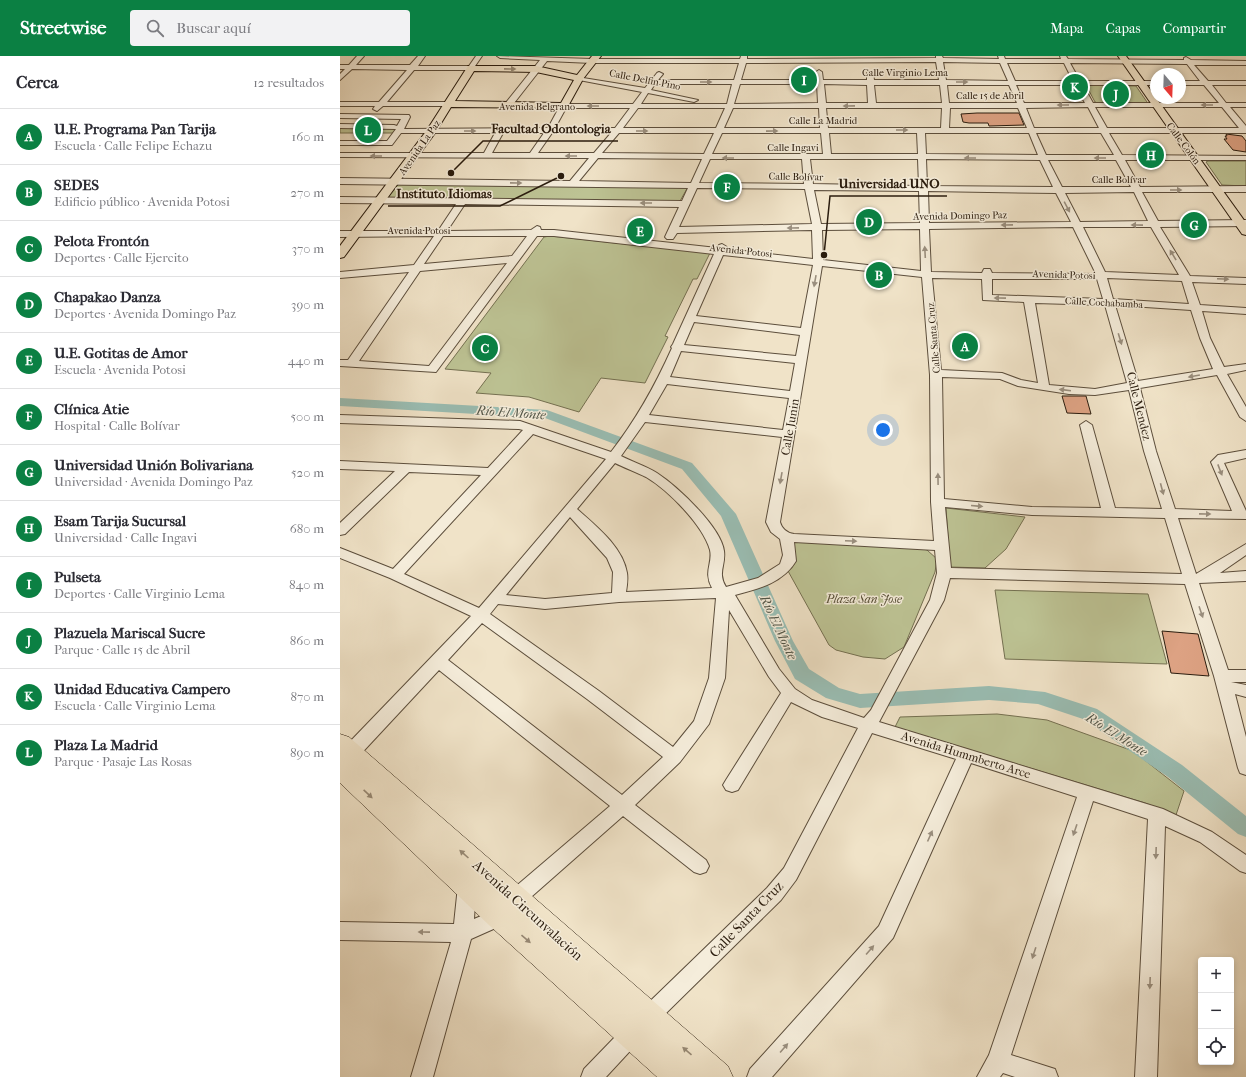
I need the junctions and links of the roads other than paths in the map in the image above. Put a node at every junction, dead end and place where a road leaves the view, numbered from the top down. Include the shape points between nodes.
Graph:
1 (361, 56) edge
2 (422, 56) edge
3 (479, 56) edge
4 (500, 56) edge
5 (1184, 56) edge
6 (670, 58) edge
7 (743, 58) edge
8 (819, 58) edge
9 (870, 58) edge
10 (940, 58) edge
11 (1002, 58) edge
12 (545, 59) junction
13 (595, 59) edge
14 (1064, 59) edge
15 (1124, 59) edge
16 (1189, 62) junction
17 (1246, 62) edge
18 (340, 67) edge
19 (352, 67) junction
20 (412, 67) junction
21 (471, 68) junction
22 (536, 69) junction
23 (340, 78) edge
24 (579, 78) junction
25 (819, 81) junction
26 (870, 81) junction
27 (653, 82) junction
28 (737, 82) junction
29 (944, 82) junction
30 (1012, 82) junction
31 (1078, 82) junction
32 (1206, 82) junction
33 (1142, 83) junction
34 (1150, 83) edge
35 (1186, 83) edge
36 (1246, 83) edge
37 (646, 91) junction
38 (340, 105) edge
39 (380, 105) junction
40 (447, 105) junction
41 (508, 105) junction
42 (946, 105) junction
43 (1022, 105) junction
44 (1090, 105) junction
45 (1226, 105) junction
46 (1246, 105) edge
47 (564, 106) junction
48 (634, 106) junction
49 (732, 106) junction
50 (872, 106) junction
51 (1156, 106) junction
52 (822, 107) junction
53 (340, 116) edge
54 (371, 117) junction
55 (394, 117) junction
56 (340, 126) edge
57 (388, 127) junction
58 (500, 130) junction
59 (825, 130) junction
60 (945, 130) junction
61 (1032, 130) junction
62 (1104, 130) junction
63 (1246, 130) edge
64 (399, 131) junction
65 (431, 131) junction
66 (550, 131) junction
67 (617, 131) junction
68 (720, 131) junction
69 (921, 131) junction
70 (1174, 131) junction
71 (340, 134) edge
72 (355, 134) junction
73 (344, 143) edge
74 (340, 152) edge
75 (340, 155) edge
76 (413, 156) junction
77 (486, 156) junction
78 (532, 156) junction
79 (597, 156) junction
80 (707, 157) junction
81 (806, 158) junction
82 (826, 158) junction
83 (922, 158) junction
84 (1043, 158) junction
85 (1120, 158) junction
86 (1196, 158) junction
87 (1246, 158) edge
88 (340, 182) edge
89 (393, 182) junction
90 (572, 184) junction
91 (694, 186) junction
92 (809, 187) junction
93 (923, 188) junction
94 (1246, 189) edge
95 (1058, 190) junction
96 (1137, 190) junction
97 (1218, 190) junction
98 (340, 200) edge
99 (378, 201) junction
100 (462, 202) junction
101 (685, 204) junction
102 (1076, 224) junction
103 (1155, 225) junction
104 (924, 226) junction
105 (1244, 226) edge
106 (817, 227) junction
107 (340, 230) edge
108 (674, 230) junction
109 (536, 231) junction
110 (356, 232) junction
111 (441, 232) junction
112 (340, 234) edge
113 (666, 244) junction
114 (721, 249) junction
115 (340, 254) edge
116 (514, 259) junction
117 (817, 260) junction
118 (417, 269) junction
119 (927, 272) junction
120 (987, 274) junction
121 (340, 275) edge
122 (1100, 275) junction
123 (1186, 278) junction
124 (1246, 281) edge
125 (1029, 299) junction
126 (1109, 302) junction
127 (1196, 307) junction
128 (1246, 311) edge
129 (691, 319) junction
130 (806, 332) junction
131 (676, 347) junction
132 (801, 360) junction
133 (345, 363) edge
134 (1246, 367) edge
135 (1220, 371) junction
136 (936, 373) junction
137 (663, 380) junction
138 (1134, 386) junction
139 (1044, 387) junction
140 (796, 394) junction
141 (1246, 417) edge
142 (340, 419) edge
143 (639, 422) junction
144 (1086, 424) dead end
145 (532, 428) junction
146 (789, 434) junction
147 (1246, 454) edge
148 (614, 456) junction
149 (340, 465) edge
150 (406, 468) junction
151 (489, 472) junction
152 (938, 502) junction
153 (570, 509) junction
154 (1110, 512) junction
155 (1168, 514) junction
156 (1244, 515) edge
157 (340, 531) edge
158 (786, 537) junction
159 (941, 546) junction
160 (1246, 549) edge
161 (340, 553) edge
162 (944, 573) junction
163 (395, 575) junction
164 (1246, 576) edge
165 (1196, 578) junction
166 (727, 593) junction
167 (619, 597) junction
168 (494, 600) junction
169 (481, 615) junction
170 (438, 661) junction
171 (1246, 676) edge
172 (1223, 681) junction
173 (1246, 691) edge
174 (789, 693) junction
175 (872, 720) junction
176 (966, 755) junction
177 (343, 756) edge
178 (674, 757) junction
179 (1246, 768) edge
180 (732, 785) dead end
181 (1087, 793) junction
182 (623, 805) junction
183 (1157, 814) junction
184 (1246, 865) edge
185 (700, 866) dead end
186 (467, 886) junction
187 (507, 908) junction
188 (340, 931) edge
189 (463, 933) junction
190 (640, 1025) junction
191 (993, 1069) edge
192 (422, 1077) edge
193 (592, 1077) edge
194 (681, 1077) edge
195 (717, 1077) edge
196 (758, 1077) edge
197 (1047, 1077) edge
198 (1146, 1077) edge

1 - 19 street
2 - 20 street
3 - 21 street, Avenida La Paz
4 - 12 street
5 - 16 street
6 - 7 street
6 - 13 street
6 - 27 street
7 - 8 street
7 - 28 street
8 - 9 street
8 - 25 street
9 - 10 street
9 - 26 street
10 - 11 street
10 - 29 street
11 - 14 street
11 - 30 street, Calle Mendez
12 - 13 street
12 - 22 street
13 - 24 main road
14 - 15 street
14 - 31 street
15 - 16 street
15 - 33 main road, Calle Colón
16 - 17 street
16 - 32 street
18 - 19 street, Calle Delfin Pino
19 - 20 street, Calle Delfin Pino
19 - 23 street
20 - 21 street, Calle Delfin Pino
20 - 39 street
21 -> 22 main road, Calle Delfin Pino
21 - 40 main road, Avenida La Paz
22 - 24 main road, Calle Delfin Pino
22 - 41 street
24 - 37 street, Calle Delfin Pino
24 - 47 main road
25 - 26 street, Calle Virginio Lema
25 - 28 street, Calle Virginio Lema
25 - 52 street
26 - 29 street, Calle Virginio Lema
26 - 50 street
27 -> 28 street, Calle Virginio Lema
27 - 37 street
28 - 49 street
29 -> 30 street, Calle Virginio Lema
29 - 42 street
30 - 31 street, Calle Virginio Lema
30 - 43 street, Calle Mendez
31 - 33 street, Calle Virginio Lema
31 - 44 street
32 - 35 street
32 - 36 street
32 - 45 street
33 - 34 street, Calle Virginio Lema
33 - 51 main road, Calle Colón
37 - 48 street
37 - 49 street, Calle Delfin Pino
38 - 39 street, Avenida Belgrano
39 - 40 street, Avenida Belgrano
39 - 54 street
40 - 41 main road, Avenida Belgrano
40 - 65 main road, Avenida La Paz
41 - 47 main road, Avenida Belgrano
42 - 43 street, Calle 15 de Abril
42 - 50 street, Calle 15 de Abril
42 - 60 street
44 -> 43 street, Calle 15 de Abril
43 - 61 street, Calle Mendez
44 - 51 street, Calle 15 de Abril
44 - 62 street
45 - 46 street, Calle 15 de Abril
45 -> 51 street, Calle 15 de Abril
45 - 63 street
48 -> 47 street, Avenida Belgrano
47 - 66 street
48 - 49 street, Avenida Belgrano
48 - 67 street
49 - 52 street, Calle 15 de Abril
49 - 68 street
50 -> 52 street, Calle 15 de Abril
51 - 70 main road, Calle Colón
52 - 59 street
53 - 54 street
54 - 55 street
55 - 57 street
55 - 64 street via 406,117
56 - 57 street
57 - 64 street
65 -> 58 street, Calle La Madrid
58 - 66 street, Calle La Madrid
58 - 77 street
68 -> 59 street, Calle La Madrid
59 -> 69 street, Calle La Madrid
59 - 82 street
60 - 61 street, Calle La Madrid
60 - 69 street, Calle La Madrid
61 - 62 street, Calle La Madrid
61 - 84 street, Calle Mendez
62 - 70 street, Calle La Madrid
62 - 85 street
63 - 70 street, Calle La Madrid
64 - 65 street, Calle La Madrid
64 - 72 street
64 - 73 street via 389,143
65 - 76 main road, Avenida La Paz
66 - 67 street, Calle La Madrid
66 - 78 street
67 -> 68 street, Calle La Madrid
67 - 79 street
68 - 80 street
69 - 83 street, Calle Santa Cruz
70 - 86 main road, Calle Colón
71 - 72 street
72 - 73 street
73 - 74 street
76 -> 75 street, Calle Ingavi
76 - 77 street, Calle Ingavi
76 - 89 main road, Avenida La Paz
77 - 78 street, Calle Ingavi
79 -> 78 street, Calle Ingavi
79 - 80 street, Calle Ingavi
79 - 90 street
81 -> 80 street, Calle Ingavi
80 - 91 street
81 - 82 street, Calle Ingavi
81 - 92 street, Calle Junin
82 - 83 street, Calle Ingavi
84 -> 83 street, Calle Ingavi
83 - 93 street, Calle Santa Cruz
85 -> 84 street, Calle Ingavi
84 - 95 street, Calle Mendez
85 - 86 street, Calle Ingavi
85 - 96 street
86 - 87 street, Calle Ingavi
86 - 97 main road, Calle Colón
88 - 89 street, Calle Bolívar
89 -> 90 street, Calle Bolívar
89 - 99 main road, Avenida La Paz
90 - 91 street, Calle Bolívar
91 - 92 street, Calle Bolívar
91 - 101 street
92 - 93 street, Calle Bolívar
92 - 106 street, Calle Junin
93 - 95 street, Calle Bolívar
93 - 104 street, Calle Santa Cruz
94 - 97 street, Calle Bolívar
95 - 96 street, Calle Bolívar
95 -> 102 street, Calle Mendez
96 -> 97 street, Calle Bolívar
96 - 103 street
97 - 105 main road, Calle Colón
98 - 99 street
99 - 100 street
99 - 110 main road, Avenida La Paz
101 -> 100 street
100 - 111 street
101 - 108 street
103 -> 102 street, Avenida Domingo Paz
102 -> 104 street, Avenida Domingo Paz
102 - 122 street, Calle Mendez
103 - 105 street, Avenida Domingo Paz
123 -> 103 street
104 - 106 street, Avenida Domingo Paz
119 -> 104 street, Calle Santa Cruz
106 -> 108 street, Avenida Domingo Paz
106 - 117 street, Calle Junin
107 - 110 street, Avenida Potosi
108 - 113 street
109 - 111 street, Avenida Potosi
109 - 113 street, Avenida Potosi
109 - 116 street
110 - 111 street, Avenida Potosi
110 - 112 street, Avenida Potosi
110 - 115 main road, Avenida La Paz
111 - 118 street
113 - 114 street, Avenida Potosi
114 - 117 street, Avenida Potosi
114 - 129 street
116 - 118 street
116 - 133 street via 432,370
117 - 119 street, Avenida Potosi
117 -> 130 street, Calle Junin
118 - 121 street
118 - 133 street
119 - 120 street, Avenida Potosi
119 - 136 street, Calle Santa Cruz
120 - 122 street, Avenida Potosi
125 -> 120 street, Calle Cochabamba via 987,298
122 - 123 street, Avenida Potosi
122 - 126 street, Calle Mendez
123 -> 124 street, Avenida Potosi
123 - 127 street
125 - 126 street, Calle Cochabamba
125 - 139 street
126 - 127 street, Calle Cochabamba
126 -> 138 street, Calle Mendez
127 - 128 street, Calle Cochabamba
127 - 135 street via 1205,338
129 - 130 street
129 - 131 street
130 - 132 street, Calle Junin
131 - 132 street
131 - 137 street
132 - 140 street, Calle Junin
134 - 135 street
135 -> 138 street
135 - 141 street
136 - 139 street via 1002,376 1018,383
152 -> 136 street, Calle Santa Cruz
137 - 140 street
137 - 143 street
138 -> 139 street via 1095,392
138 -> 155 street, Calle Mendez
140 - 146 street, Calle Junin
142 - 145 street via 520,425
143 - 146 street
143 - 148 street
144 - 154 street
145 - 148 street
145 - 151 street
146 -> 158 street, Calle Junin via 774,522 778,532
147 -> 156 street via 1222,458 1218,462
148 - 153 street
148 - 166 street via 665,485 708,529 717,551 714,579
149 - 150 street
150 - 151 street
150 - 157 street
151 - 163 street
152 -> 154 street via 1032,511
152 - 159 street, Calle Santa Cruz
153 - 167 street via 596,534 617,564 620,570
153 - 168 street
154 - 155 street
155 -> 156 street
155 - 165 street, Calle Mendez
158 -> 159 street
158 - 166 street via 789,561 781,573
159 - 162 street, Calle Santa Cruz
160 - 165 street
161 - 163 street
162 - 165 street
162 - 175 street, Calle Santa Cruz via 937,600
163 - 169 street
164 - 165 street
165 -> 172 street, Calle Mendez
166 - 167 street
166 - 174 street, Avenida Hummberto Arce via 774,673
166 - 178 street via 717,678 701,724
167 - 168 street via 545,604
168 - 169 street
169 - 170 street
169 - 178 street
170 - 177 street
170 - 182 street
171 - 172 street
172 - 173 street
172 - 179 street, Calle Mendez
174 - 175 street, Avenida Hummberto Arce via 828,714
174 - 180 street
175 - 176 street, Avenida Hummberto Arce
175 - 190 street, Calle Santa Cruz via 790,874 774,894
176 - 181 street, Avenida Hummberto Arce
196 -> 176 street via 886,932
177 -> 186 highway, Avenida Circunvalación
187 -> 177 highway, Avenida Circunvalación
178 - 182 street
181 - 183 street, Avenida Hummberto Arce
181 -> 191 street
182 - 185 street
182 - 187 street
183 - 184 street, Avenida Hummberto Arce via 1206,838
183 -> 198 street
186 - 187 highway, Avenida Circunvalación
186 - 189 street
187 - 189 street
187 - 190 highway, Avenida Circunvalación
189 -> 188 street
189 - 192 street
190 - 193 street, Calle Santa Cruz
190 - 194 highway, Avenida Circunvalación
195 -> 190 highway, Avenida Circunvalación
191 - 197 street

